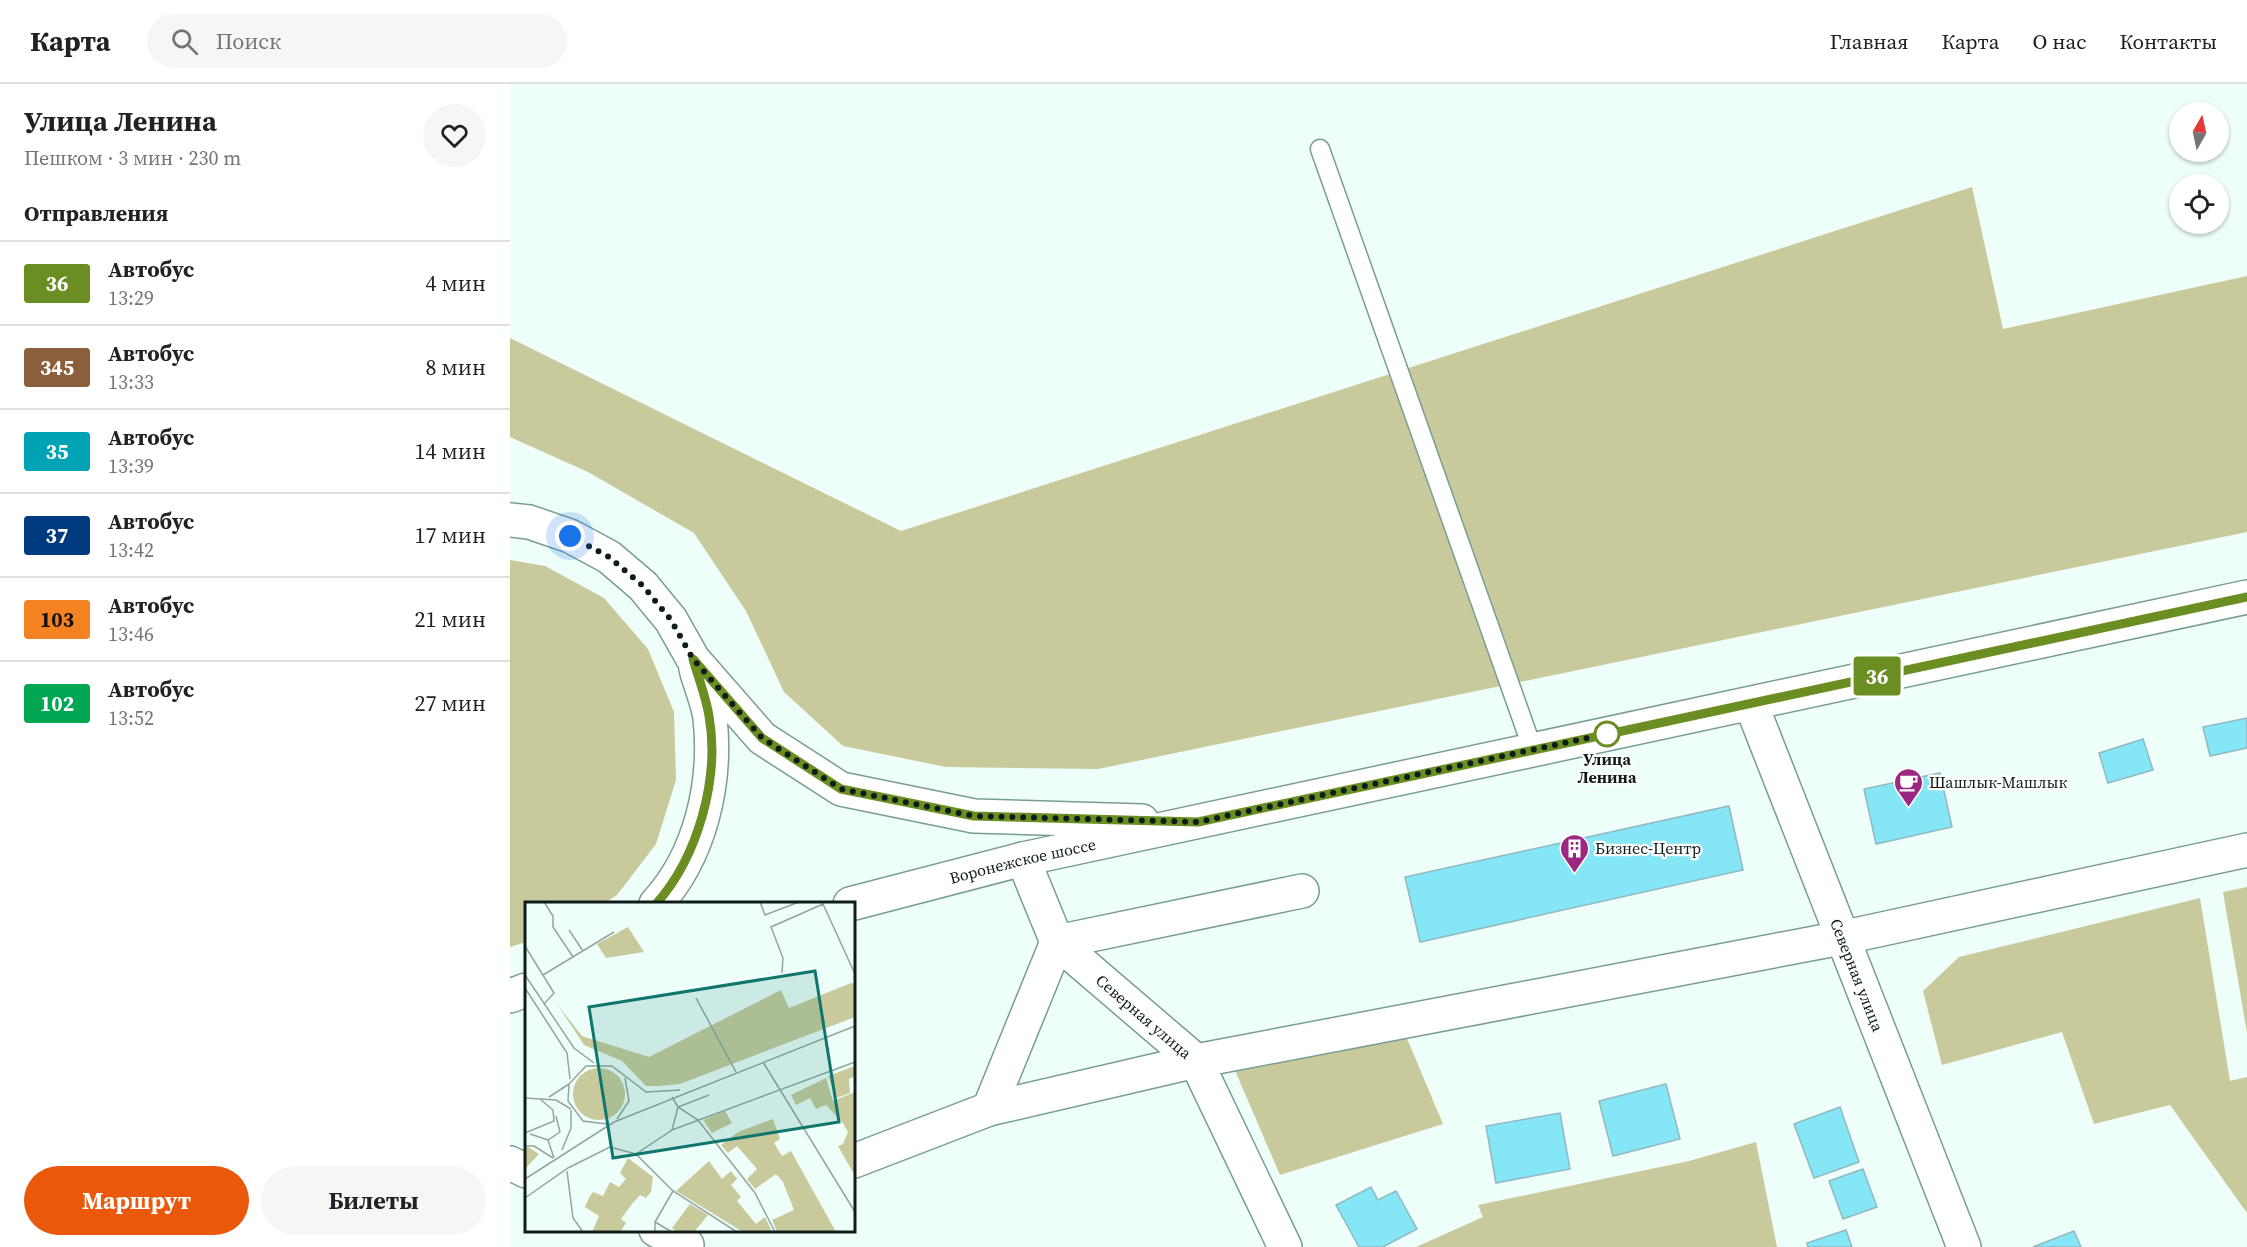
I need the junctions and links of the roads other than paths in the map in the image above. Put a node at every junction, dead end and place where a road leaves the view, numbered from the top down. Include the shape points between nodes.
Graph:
1 (1320, 149) dead end
2 (510, 520) edge
3 (2247, 597) edge
4 (693, 659) junction
5 (1751, 704) junction
6 (1533, 750) junction
7 (1198, 822) junction
8 (2247, 850) edge
9 (1023, 859) junction
10 (1302, 891) dead end
11 (657, 902) edge
12 (854, 902) edge
13 (1842, 938) junction
14 (1057, 942) junction
15 (525, 982) edge
16 (510, 983) edge
17 (525, 990) edge
18 (510, 996) edge
19 (1196, 1061) junction
20 (989, 1109) junction
21 (855, 1161) edge
22 (510, 1163) edge
23 (525, 1170) edge
24 (663, 1232) edge
25 (692, 1241) edge
26 (1285, 1247) edge
27 (1964, 1247) edge

1 - 6 lane
2 - 4 street, Воронежское шоссе via 570,536 609,557 643,586 671,620
3 - 5 street, Воронежское шоссе
4 - 7 street, Воронежское шоссе via 762,738 841,789 974,816
4 - 11 street, Воронежское шоссе via 710,717 711,778 697,837 668,890
5 - 6 street, Воронежское шоссе
5 - 13 street, Северная улица
6 - 7 street, Воронежское шоссе
7 - 9 street, Воронежское шоссе
8 - 13 street
9 - 12 street, Воронежское шоссе
9 - 14 street, Северная улица
10 - 14 street
13 - 19 street
13 - 27 street, Северная улица
14 - 19 street, Северная улица
14 - 20 street
15 - 16 street
17 - 18 street
19 - 20 street
19 - 26 street, Северная улица
20 - 21 street
22 - 23 street
24 - 25 street

